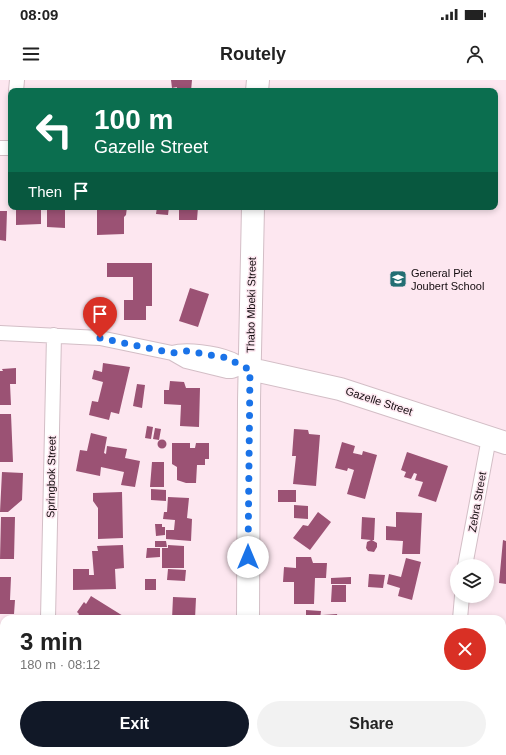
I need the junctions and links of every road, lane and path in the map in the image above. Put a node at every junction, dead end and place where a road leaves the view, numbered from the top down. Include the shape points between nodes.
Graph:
1 (254, 210) edge
2 (0, 333) edge
3 (54, 335) junction
4 (246, 368) junction
5 (497, 440) edge
6 (467, 559) edge
7 (461, 603) edge
8 (48, 615) edge
9 (248, 615) edge
10 (460, 615) edge

1 - 4 main road, Thabo Mbeki Street
2 - 3 street, Gazelle Street
3 - 4 street, Gazelle Street via 100,338 172,353 186,361 227,371
3 - 8 street, Springbok Street
4 - 5 main road, Gazelle Street via 340,389
4 - 9 main road, Thabo Mbeki Street
5 - 6 street, Zebra Street
7 - 10 street

